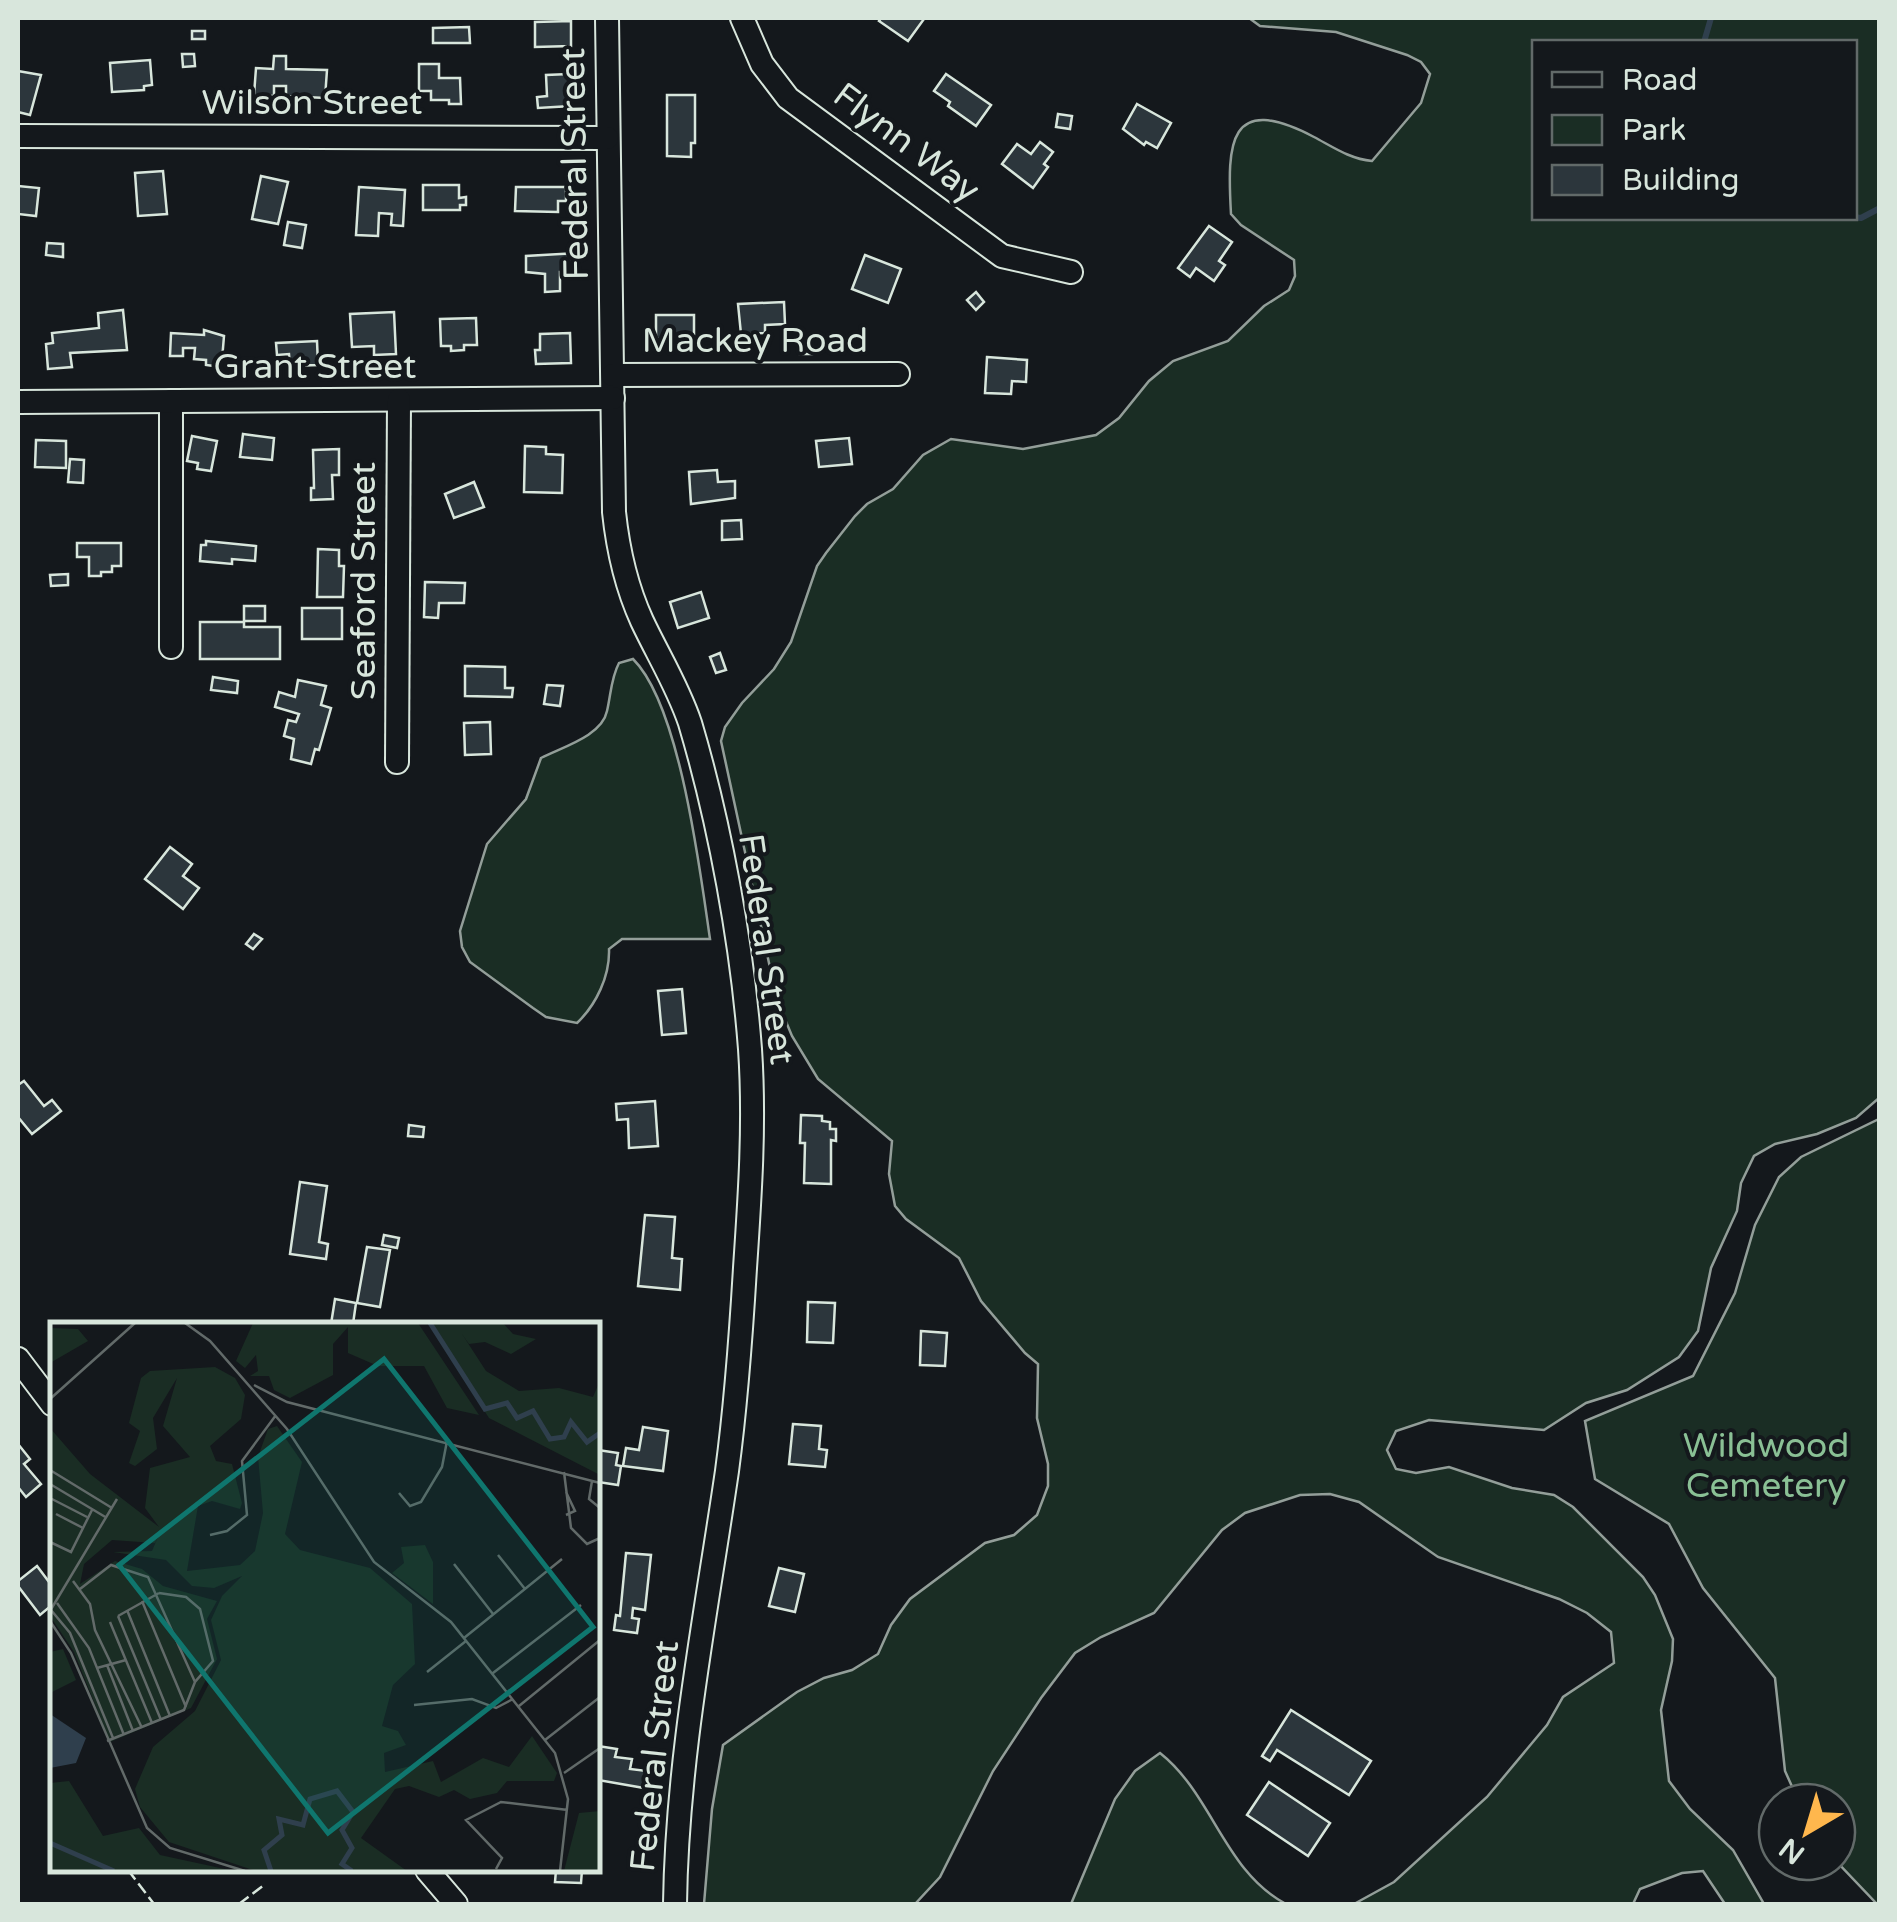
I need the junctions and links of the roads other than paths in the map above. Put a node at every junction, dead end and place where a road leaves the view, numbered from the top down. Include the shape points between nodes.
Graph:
1 (607, 18) edge
2 (742, 18) edge
3 (18, 136) edge
4 (607, 138) junction
5 (1072, 272) dead end
6 (898, 374) dead end
7 (613, 386) junction
8 (400, 400) junction
9 (171, 401) junction
10 (18, 402) edge
11 (171, 647) dead end
12 (397, 762) dead end
13 (18, 1359) edge
14 (50, 1401) edge
15 (429, 1872) edge
16 (456, 1904) edge
17 (676, 1904) edge

1 - 4 street, Federal Street
2 - 5 street, Flynn Way via 762,64 788,98 1002,256
3 - 4 street, Wilson Street
4 - 7 street, Federal Street
6 - 7 street, Mackey Road
7 - 8 street, Grant Street
7 - 17 street, Federal Street via 618,545 642,620 689,722 704,780 740,961 752,1080 741,1334 682,1770
8 - 9 street, Grant Street
8 - 12 street, Seaford Street
9 - 10 street, Grant Street
9 - 11 street
13 - 14 street
15 - 16 street

